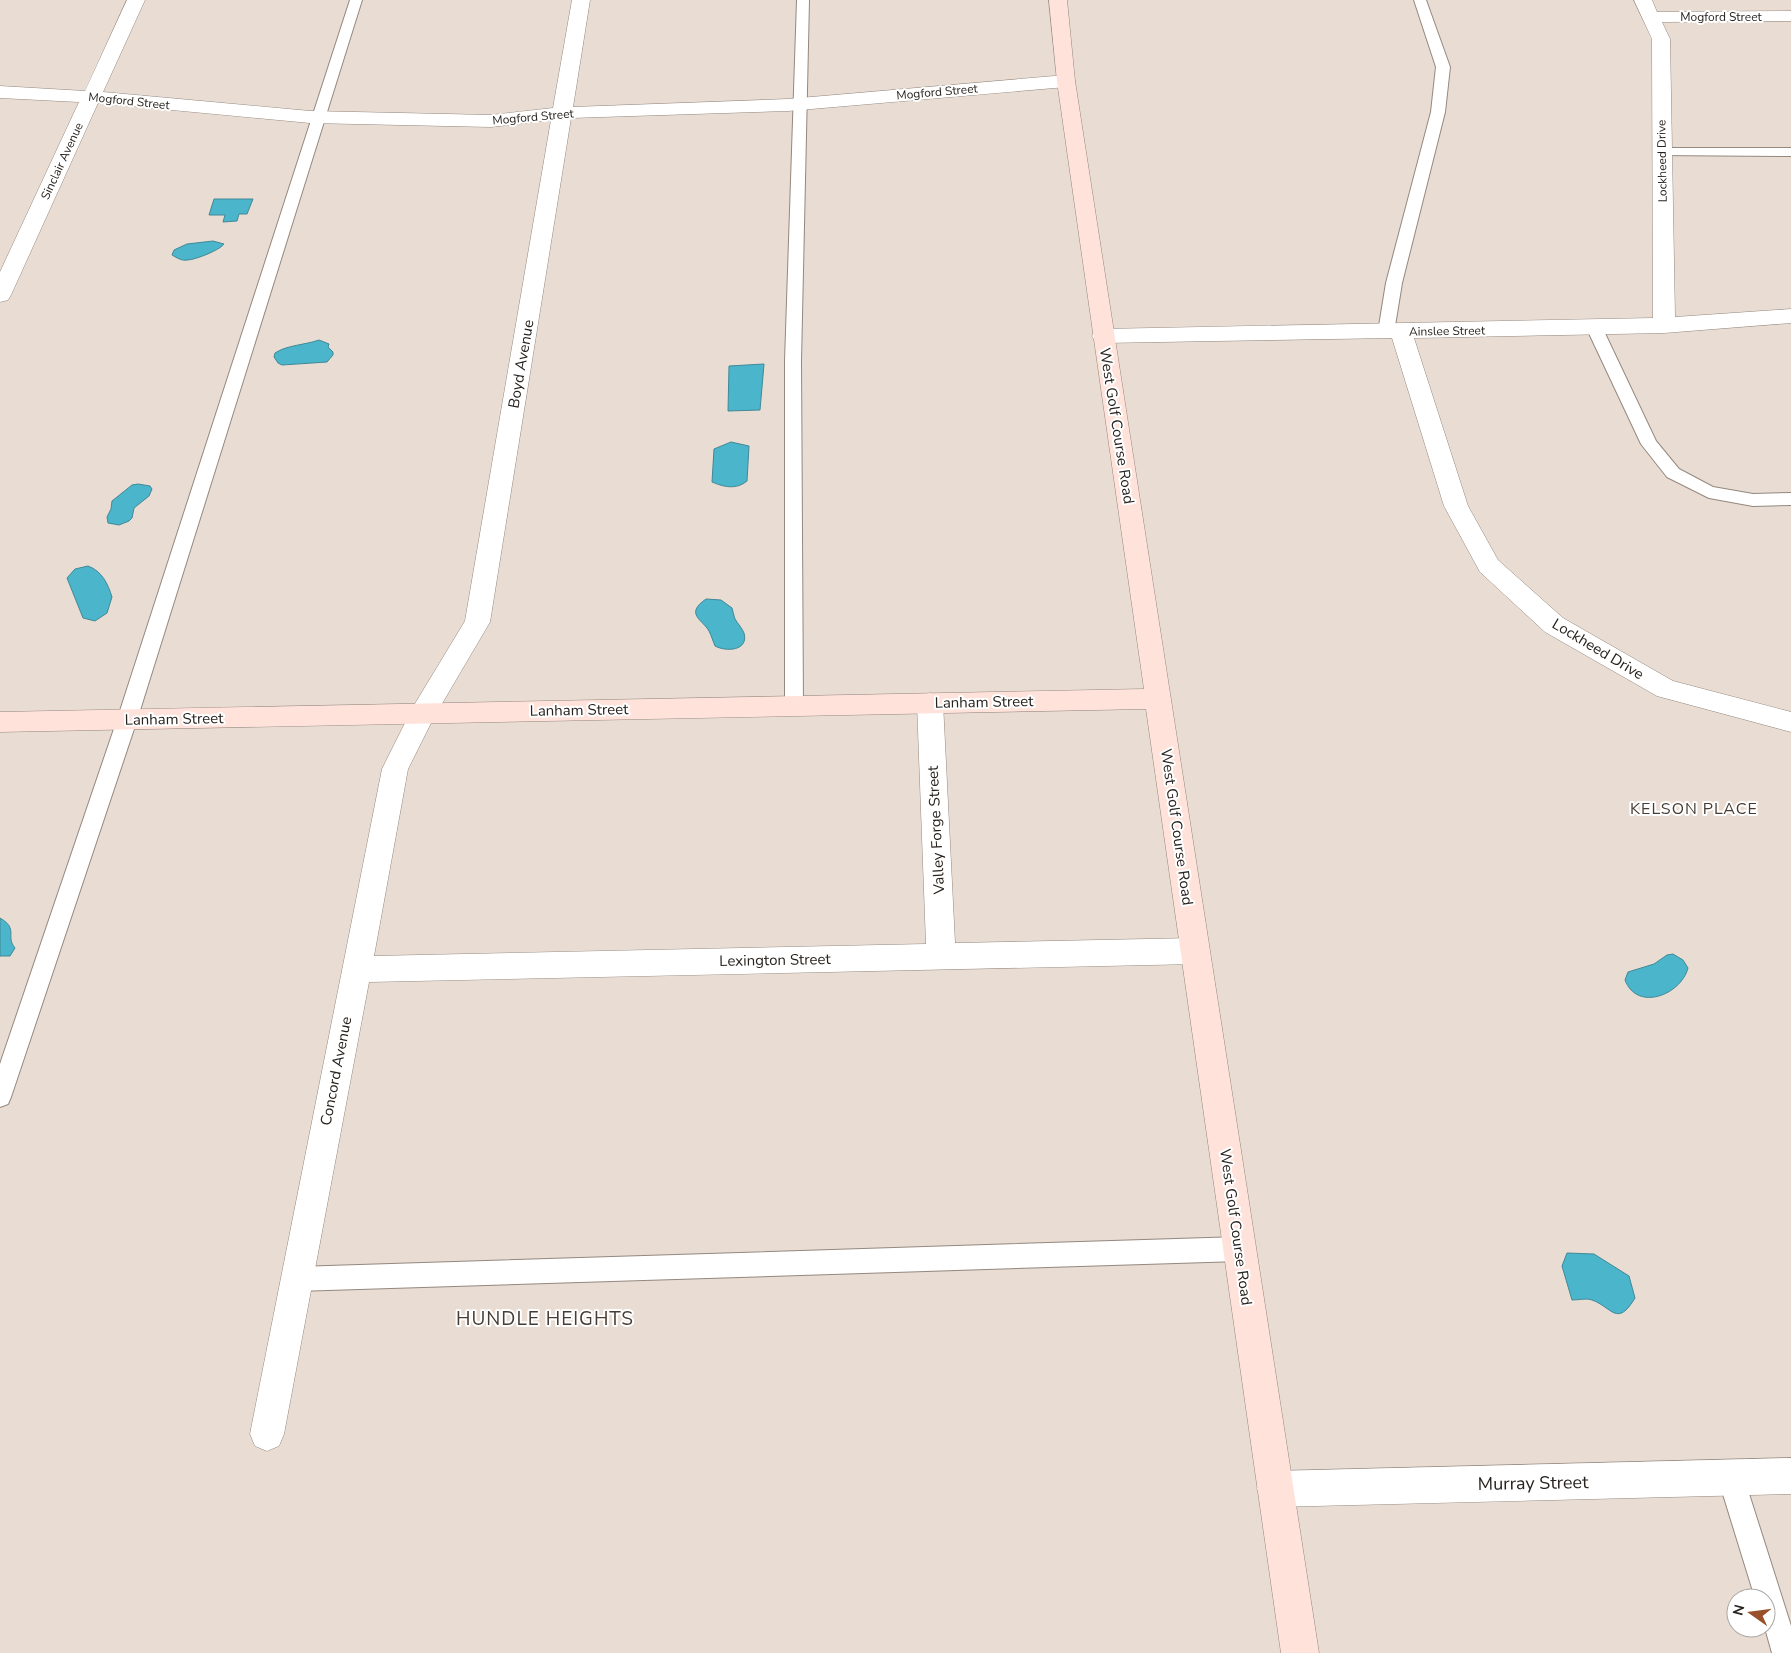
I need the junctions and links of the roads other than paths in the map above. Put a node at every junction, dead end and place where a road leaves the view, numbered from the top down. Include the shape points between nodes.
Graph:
1 (136, 0) edge
2 (356, 0) edge
3 (581, 0) edge
4 (804, 0) edge
5 (1058, 0) edge
6 (1420, 0) edge
7 (1647, 8) edge
8 (1791, 16) edge
9 (1066, 81) junction
10 (0, 92) edge
11 (91, 97) junction
12 (800, 104) junction
13 (563, 113) junction
14 (318, 118) junction
15 (1662, 152) junction
16 (1791, 152) edge
17 (0, 295) edge
18 (1791, 316) edge
19 (1664, 326) junction
20 (1594, 327) junction
21 (1394, 332) junction
22 (1103, 336) junction
23 (1791, 499) edge
24 (1158, 698) junction
25 (930, 703) junction
26 (794, 706) junction
27 (422, 714) junction
28 (127, 720) junction
29 (0, 722) edge
30 (1791, 722) edge
31 (1195, 951) junction
32 (941, 957) junction
33 (355, 970) junction
34 (0, 1097) edge
35 (1240, 1249) junction
36 (296, 1279) junction
37 (267, 1434) dead end
38 (1791, 1476) edge
39 (1731, 1478) junction
40 (1276, 1490) junction
41 (1300, 1653) edge
42 (1786, 1653) edge

1 - 11 street, Sinclair Avenue
2 - 14 lane
3 - 13 street, Boyd Avenue
4 - 12 lane
5 - 9 main road, West Golf Course Road
6 - 21 lane via 1443,67 1438,112 1394,283
7 - 8 street, Mogford Street
7 - 15 street, Lockheed Drive via 1661,39
9 - 12 street, Mogford Street
9 - 22 main road, West Golf Course Road
10 - 11 street, Mogford Street
11 - 14 street, Mogford Street
11 - 17 street, Sinclair Avenue
12 - 13 street, Mogford Street
12 - 26 lane via 793,361
13 - 14 street, Mogford Street via 492,121
13 - 27 street, Boyd Avenue via 477,622
14 - 28 lane
15 - 16 lane
15 - 19 street, Lockheed Drive
18 - 19 street, Ainslee Street
19 - 20 street, Ainslee Street
20 - 21 street, Ainslee Street
20 - 23 lane via 1649,444 1673,473 1709,492 1753,500
21 - 22 street, Ainslee Street
21 - 30 street, Lockheed Drive via 1456,506 1489,566 1554,625 1666,689
22 - 24 main road, West Golf Course Road
24 - 25 main road, Lanham Street
24 - 31 main road, West Golf Course Road
25 - 26 main road, Lanham Street
25 - 32 street, Valley Forge Street
26 - 27 main road, Lanham Street
27 - 28 main road, Lanham Street
27 - 33 street, Concord Avenue via 395,769
28 - 29 main road, Lanham Street
28 - 34 lane
31 - 32 street, Lexington Street
31 - 35 main road, West Golf Course Road
32 - 33 street, Lexington Street
33 - 36 street, Concord Avenue
35 - 36 lane
35 - 40 main road, West Golf Course Road
36 - 37 street, Concord Avenue
38 - 39 street, Murray Street
39 - 40 street, Murray Street
39 - 42 lane
40 - 41 main road, West Golf Course Road

